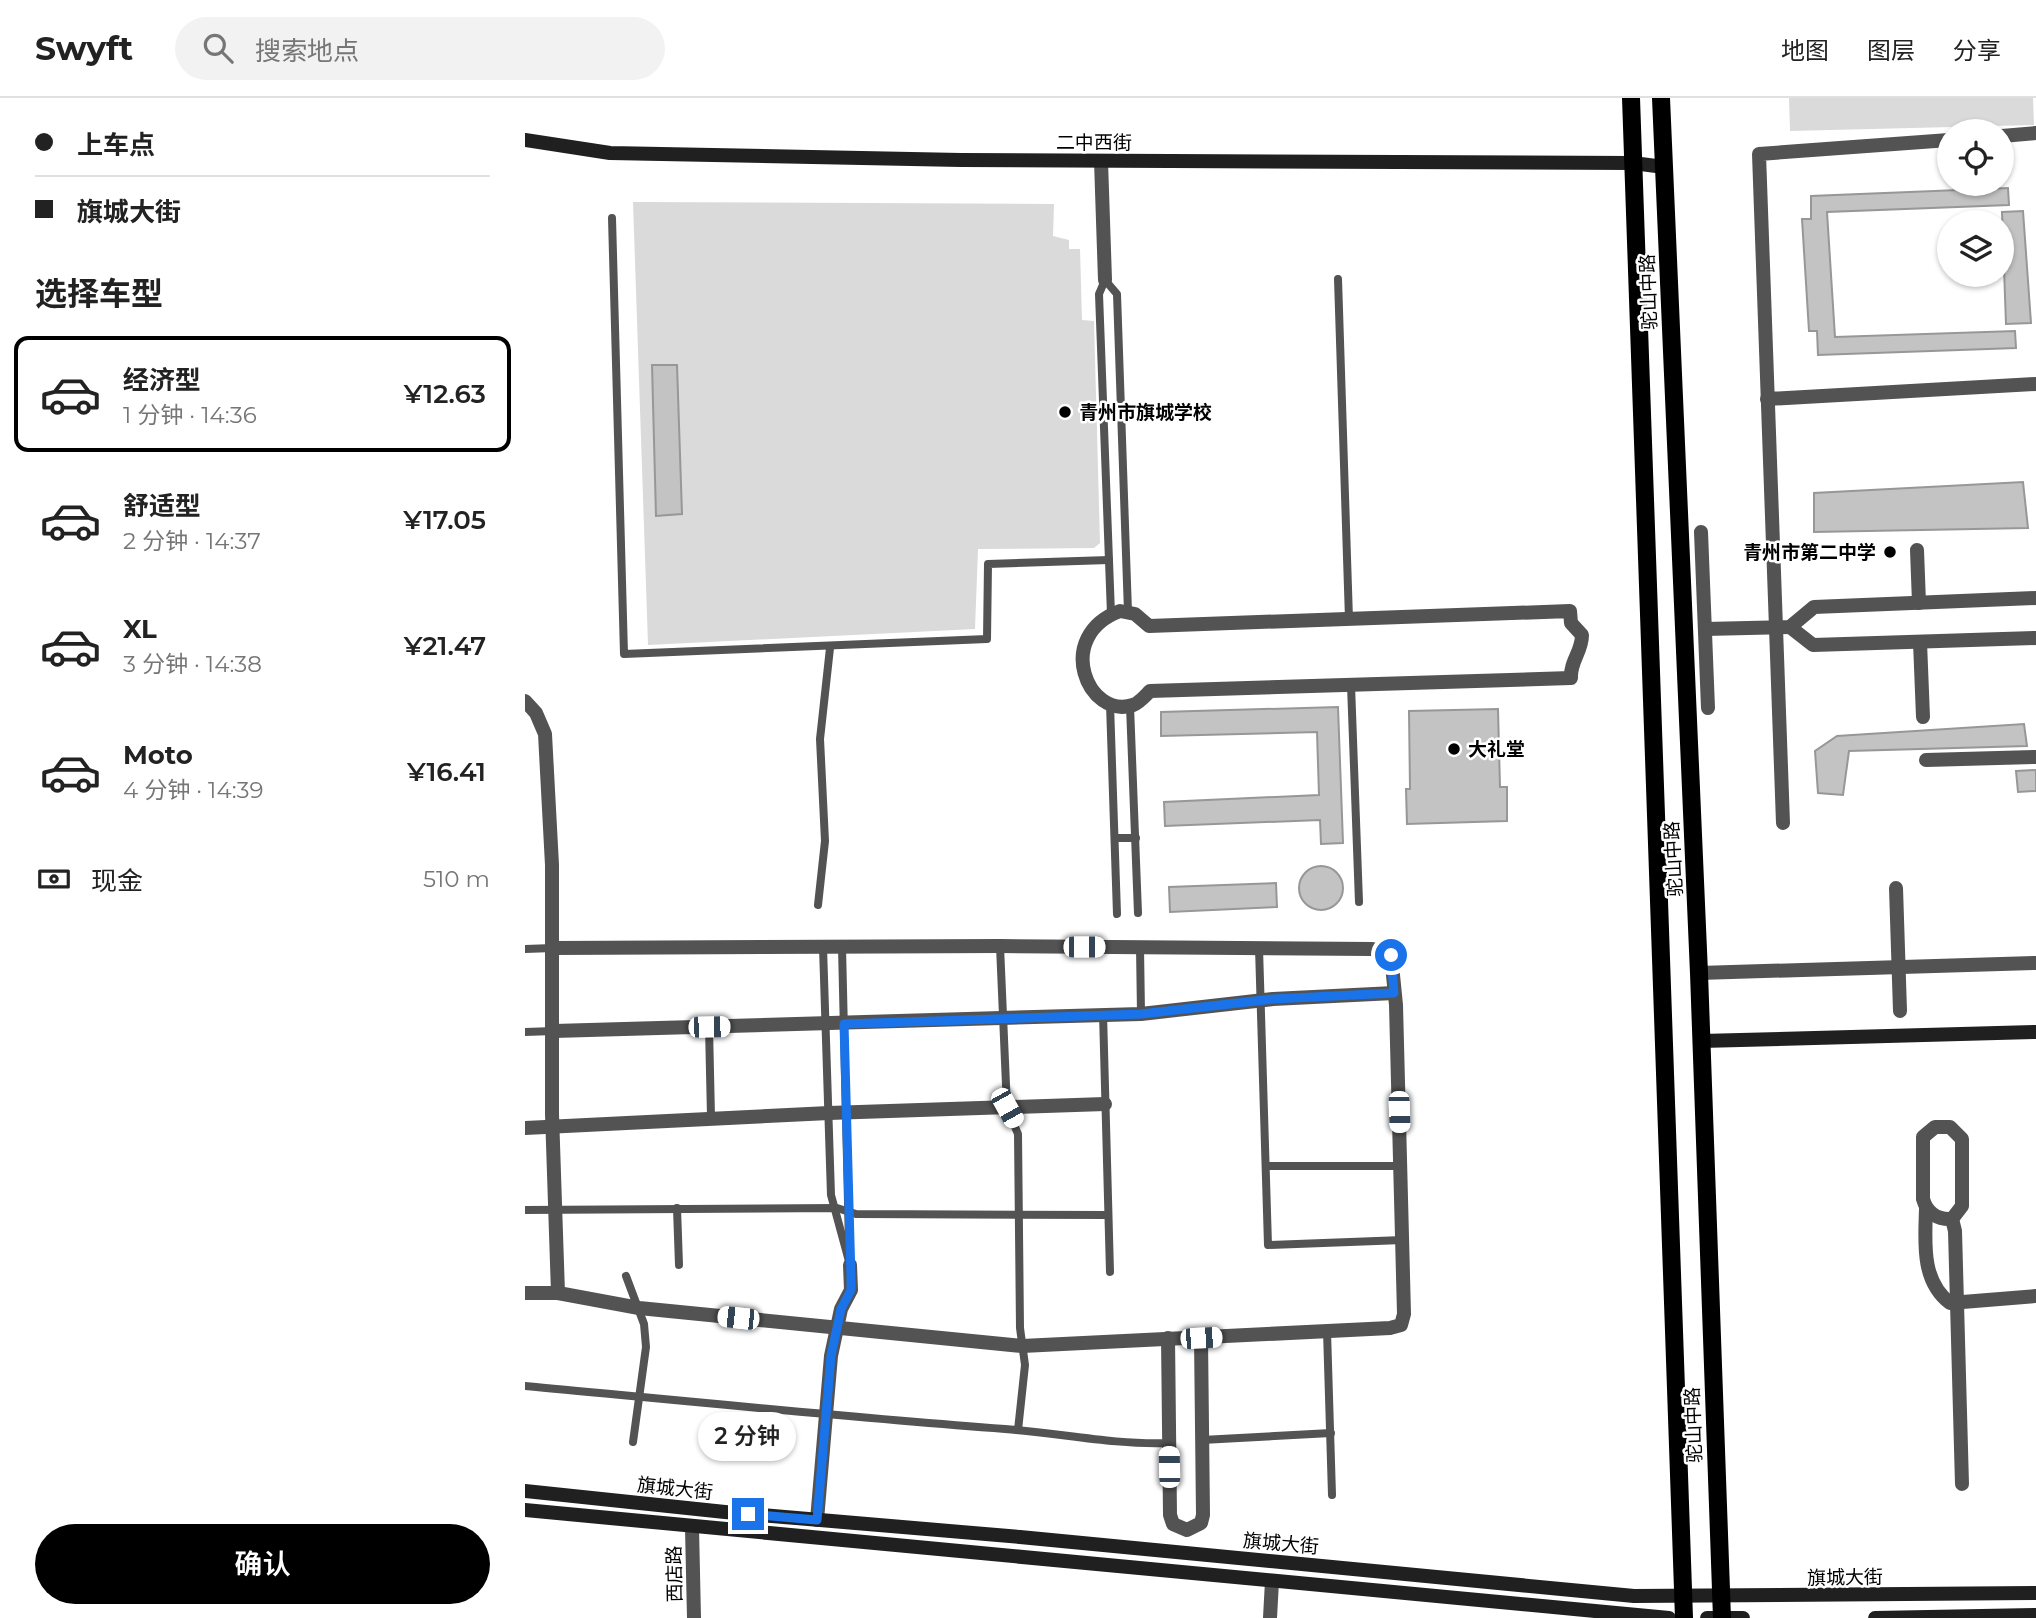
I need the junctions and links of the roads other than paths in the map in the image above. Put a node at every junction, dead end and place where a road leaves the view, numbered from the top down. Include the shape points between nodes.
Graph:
1 (1631, 98) edge
2 (1661, 98) edge
3 (2036, 134) edge
4 (2014, 135) edge
5 (525, 140) edge
6 (1937, 141) edge
7 (1101, 161) junction
8 (1633, 163) junction
9 (1664, 167) junction
10 (612, 218) dead end
11 (1338, 279) dead end
12 (1105, 280) junction
13 (2036, 384) edge
14 (1767, 399) junction
15 (1702, 532) dead end
16 (1917, 550) dead end
17 (1109, 560) junction
18 (2036, 598) edge
19 (1919, 603) junction
20 (1128, 612) junction
21 (1111, 614) junction
22 (1349, 619) junction
23 (1783, 628) junction
24 (1705, 629) junction
25 (2036, 638) edge
26 (1920, 642) junction
27 (830, 648) junction
28 (1351, 685) junction
29 (525, 701) edge
30 (1110, 704) junction
31 (1130, 706) junction
32 (1708, 708) dead end
33 (1923, 717) dead end
34 (2036, 758) edge
35 (1926, 760) dead end
36 (1783, 823) dead end
37 (1115, 838) junction
38 (1136, 838) junction
39 (1896, 888) dead end
40 (1359, 902) dead end
41 (818, 905) dead end
42 (1117, 914) dead end
43 (1139, 914) dead end
44 (1000, 946) junction
45 (823, 947) junction
46 (842, 947) junction
47 (1140, 947) junction
48 (553, 948) junction
49 (1259, 948) junction
50 (525, 949) edge
51 (2036, 963) edge
52 (1898, 967) junction
53 (1699, 973) junction
54 (1394, 993) junction
55 (1261, 1002) junction
56 (1900, 1011) dead end
57 (1103, 1013) junction
58 (1141, 1014) junction
59 (1002, 1018) junction
60 (826, 1024) junction
61 (844, 1024) junction
62 (709, 1027) junction
63 (554, 1031) junction
64 (525, 1032) edge
65 (2036, 1032) edge
66 (1701, 1041) junction
67 (1105, 1104) junction
68 (1007, 1108) junction
69 (829, 1113) junction
70 (846, 1113) junction
71 (711, 1118) junction
72 (525, 1128) edge
73 (553, 1128) junction
74 (1266, 1166) junction
75 (1401, 1166) junction
76 (677, 1208) junction
77 (837, 1208) junction
78 (1926, 1209) junction
79 (525, 1210) edge
80 (556, 1211) junction
81 (848, 1211) junction
82 (1020, 1213) junction
83 (1108, 1215) junction
84 (1952, 1219) junction
85 (1403, 1240) junction
86 (679, 1265) dead end
87 (850, 1265) junction
88 (1110, 1272) dead end
89 (626, 1276) dead end
90 (525, 1293) edge
91 (558, 1293) junction
92 (2036, 1296) edge
93 (1957, 1301) junction
94 (639, 1308) junction
95 (837, 1328) junction
96 (1327, 1331) junction
97 (1168, 1338) junction
98 (1201, 1338) junction
99 (1022, 1346) junction
100 (525, 1386) edge
101 (639, 1396) junction
102 (824, 1416) junction
103 (1018, 1430) junction
104 (1331, 1433) junction
105 (1202, 1440) junction
106 (632, 1442) dead end
107 (1168, 1443) junction
108 (1962, 1484) dead end
109 (525, 1491) edge
110 (1332, 1496) dead end
111 (525, 1510) edge
112 (817, 1520) junction
113 (692, 1528) junction
114 (1187, 1530) junction
115 (1186, 1553) junction
116 (1272, 1581) junction
117 (2036, 1593) edge
118 (1720, 1596) junction
119 (1683, 1598) junction
120 (2036, 1615) edge
121 (694, 1618) edge
122 (1270, 1618) edge
123 (1669, 1618) edge
124 (1684, 1618) edge
125 (1717, 1618) edge
126 (1743, 1618) edge
127 (1875, 1618) edge

1 - 8 main road, 驼山中路
2 - 9 main road, 驼山中路
3 - 4 street
5 - 7 main road, 二中西街 via 610,153
6 - 14 street via 1759,154
7 - 8 main road, 二中西街
7 - 12 street
8 - 9 main road, 二中西街
8 - 119 main road, 驼山中路
9 - 53 main road, 驼山中路
10 - 27 lane via 624,654
11 - 22 lane
12 - 17 lane via 1100,294
12 - 20 lane via 1117,294
13 - 14 street
14 - 23 street
15 - 24 street
16 - 19 street
17 - 21 lane
17 - 27 lane via 989,564 987,639
18 - 19 street
19 - 23 street via 1814,607
20 - 21 street
20 - 22 street via 1149,626
21 - 30 street via 1092,627 1082,653 1087,682
22 - 28 street via 1570,611 1571,623 1582,635 1582,646 1570,665 1571,678
23 - 24 street
23 - 26 street via 1813,645
23 - 36 street
24 - 32 street
25 - 26 street
26 - 33 street
27 - 41 lane via 820,739 825,841
28 - 31 street via 1150,691
28 - 40 lane
29 - 48 street via 545,734
30 - 31 street
30 - 37 lane
31 - 38 lane
34 - 35 street
37 - 38 lane
37 - 42 lane
38 - 43 lane
39 - 52 street
44 - 46 street
44 - 47 street
44 - 59 lane
45 - 46 street
45 - 48 street
45 - 60 lane
46 - 61 lane
47 - 49 street
47 - 58 lane
48 - 50 lane
48 - 63 street
49 - 54 street via 1372,949 1391,955
49 - 55 lane
51 - 52 street
52 - 53 street
52 - 56 street
53 - 66 main road, 驼山中路
54 - 55 street
54 - 75 street
55 - 58 street
55 - 74 lane
57 - 58 street
57 - 59 street
57 - 67 lane
59 - 61 street
59 - 68 lane
60 - 61 street
60 - 62 street
60 - 69 lane
61 - 70 lane
62 - 63 street
62 - 71 lane
63 - 64 lane
63 - 73 street
65 - 66 main road
66 - 118 main road, 驼山中路
67 - 68 street
67 - 83 lane
68 - 70 street
68 - 82 lane via 1018,1134
69 - 70 street
69 - 71 street
69 - 77 lane via 831,1195
70 - 81 lane
71 - 73 street
72 - 73 street
73 - 80 street
74 - 75 lane
74 - 85 lane via 1268,1245
75 - 85 street
76 - 77 lane
76 - 80 lane
76 - 86 lane
77 - 81 lane
77 - 87 lane
78 - 84 street via 1941,1220
78 - 84 street via 1923,1137 1935,1127 1950,1126 1962,1139 1962,1206
78 - 93 street via 1926,1263 1943,1297 1950,1303
79 - 80 lane
80 - 91 street
81 - 82 lane
81 - 87 lane
82 - 83 lane
82 - 99 lane
83 - 88 lane
84 - 93 street
85 - 96 street via 1401,1325
87 - 95 street via 851,1290
89 - 94 lane
90 - 91 street
91 - 94 street
92 - 93 street
93 - 108 street
94 - 95 street
94 - 101 lane via 646,1347
95 - 99 street
95 - 102 street
96 - 98 street
96 - 104 lane
97 - 98 street
97 - 99 street
97 - 107 street
98 - 105 street
99 - 103 lane via 1025,1365
100 - 101 lane
101 - 102 lane
101 - 106 lane
102 - 103 lane
102 - 112 street
103 - 107 lane via 1133,1444
104 - 105 lane
104 - 110 lane
105 - 114 street via 1203,1515 1201,1523
107 - 114 street via 1170,1515 1173,1524
109 - 112 main road, 旗城大街
111 - 113 main road, 旗城大街
112 - 115 main road, 旗城大街
113 - 116 main road, 旗城大街
113 - 121 street, 西店路
114 - 115 street
115 - 119 main road, 旗城大街
116 - 122 street
116 - 123 main road, 旗城大街
117 - 118 main road, 旗城大街
118 - 119 main road, 旗城大街
118 - 125 main road, 驼山中路
119 - 124 main road, 驼山中路
120 - 127 main road
125 - 126 main road

